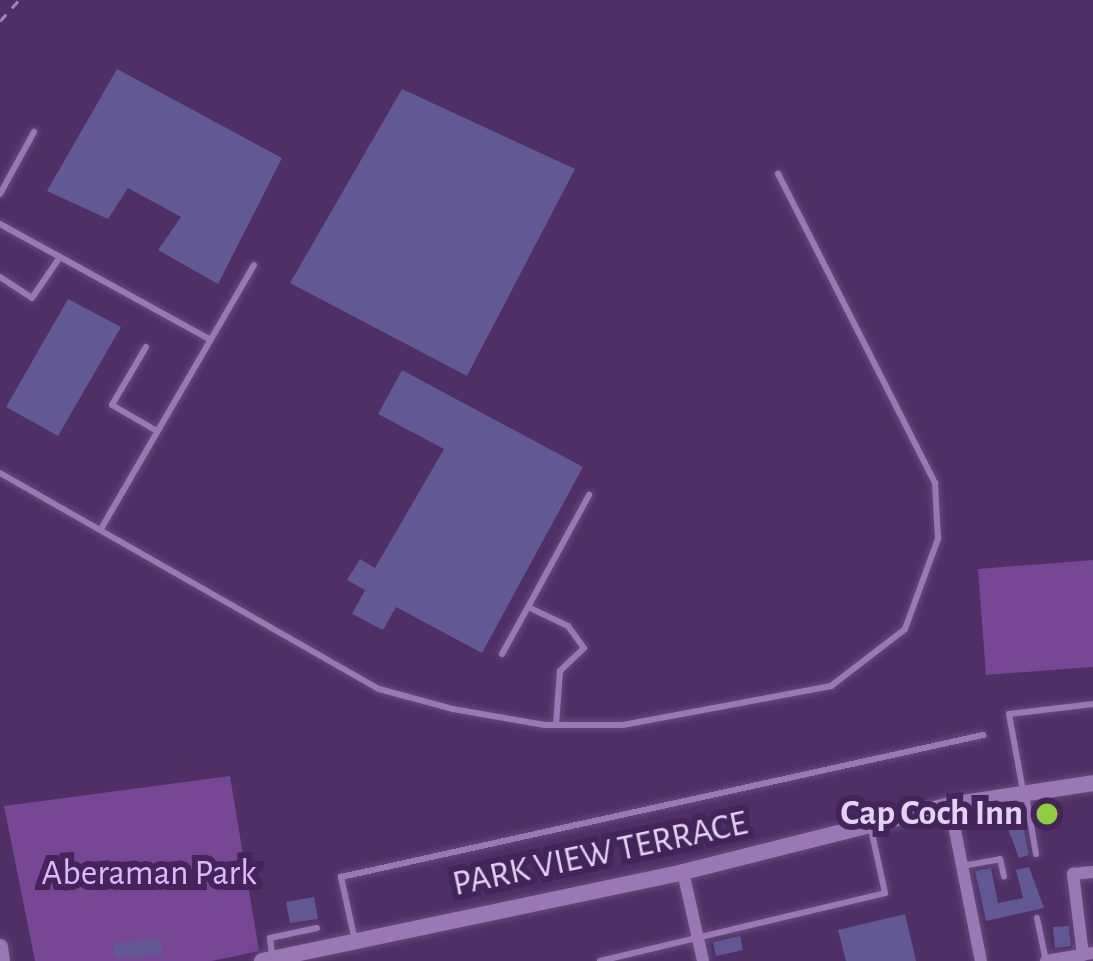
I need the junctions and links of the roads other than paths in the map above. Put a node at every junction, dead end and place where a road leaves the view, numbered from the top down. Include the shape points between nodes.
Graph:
1 (34, 132) dead end
2 (778, 174) dead end
3 (0, 194) edge
4 (0, 224) edge
5 (60, 257) junction
6 (254, 265) dead end
7 (0, 278) edge
8 (209, 339) junction
9 (146, 347) dead end
10 (157, 431) junction
11 (0, 473) edge
12 (589, 495) dead end
13 (101, 530) junction
14 (528, 607) junction
15 (502, 654) dead end
16 (1093, 704) edge
17 (556, 724) junction
18 (982, 735) dead end
19 (1093, 783) edge
20 (1024, 792) junction
21 (950, 806) junction
22 (870, 825) junction
23 (1036, 854) dead end
24 (962, 866) junction
25 (683, 872) junction
26 (1093, 872) edge
27 (1004, 877) dead end
28 (1037, 918) dead end
29 (317, 928) dead end
30 (698, 938) junction
31 (355, 941) junction
32 (0, 947) edge
33 (1088, 954) edge
34 (278, 959) edge
35 (614, 959) edge
36 (2, 961) edge
37 (600, 961) edge
38 (704, 961) edge
39 (982, 961) edge
40 (1046, 961) edge

1 - 3 lane
2 - 17 lane via 935,483 938,539 927,582 905,629 830,686 623,725
4 - 5 lane
5 - 7 lane via 32,298
5 - 8 lane
6 - 8 lane
8 - 10 lane
9 - 10 lane via 112,405
10 - 13 lane
11 - 13 lane
12 - 14 lane
13 - 17 lane via 379,689
14 - 15 lane
14 - 17 lane via 568,626 584,648 560,671
16 - 20 lane via 1009,714
18 - 31 lane via 341,877
19 - 20 main road, PARK VIEW TERRACE
20 - 21 main road, PARK VIEW TERRACE
20 - 23 lane
21 - 22 main road, PARK VIEW TERRACE
21 - 24 street
22 - 25 main road, PARK VIEW TERRACE
22 - 30 lane via 885,893
24 - 27 lane via 1000,859
24 - 39 street
25 - 30 street
25 - 31 main road, PARK VIEW TERRACE
26 - 33 street via 1073,874
28 - 40 lane
29 - 34 lane via 270,938
30 - 35 lane
30 - 38 street
31 - 34 main road, PARK VIEW TERRACE
32 - 36 main road
33 - 40 street
35 - 37 lane

